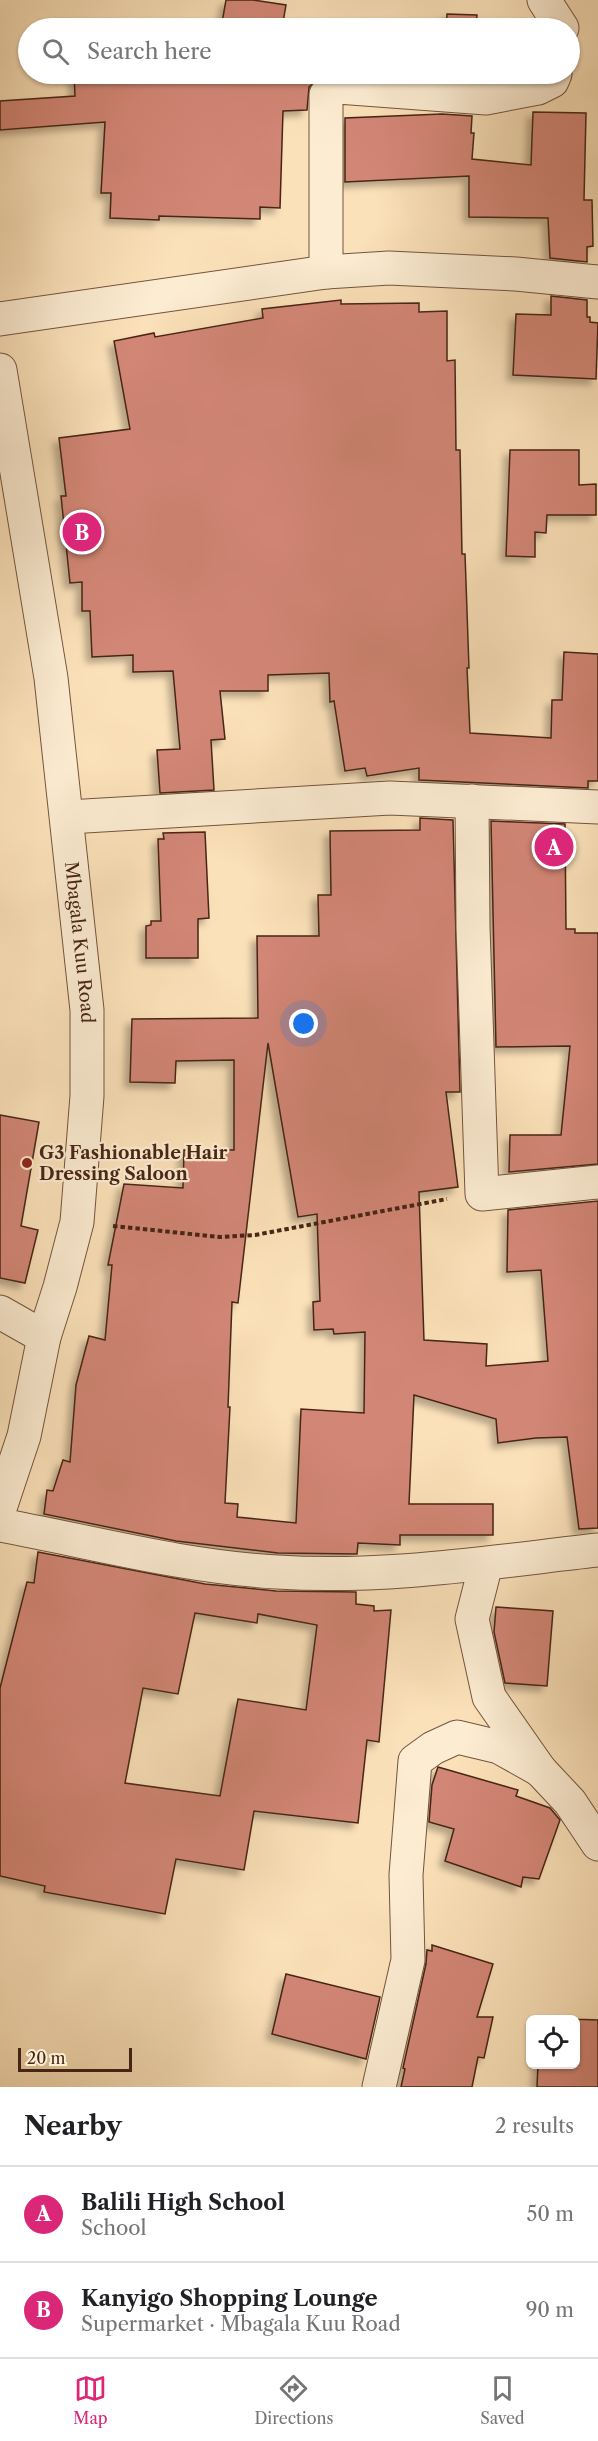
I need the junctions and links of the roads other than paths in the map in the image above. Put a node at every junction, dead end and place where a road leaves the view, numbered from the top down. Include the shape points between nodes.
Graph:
1 (544, 0) edge
2 (556, 18) edge
3 (546, 84) edge
4 (326, 272) junction
5 (598, 282) edge
6 (0, 319) edge
7 (0, 370) edge
8 (6, 442) edge
9 (472, 801) junction
10 (598, 807) edge
11 (68, 817) junction
12 (598, 1182) edge
13 (0, 1312) edge
14 (44, 1337) junction
15 (0, 1508) edge
16 (0, 1525) edge
17 (598, 1550) edge
18 (486, 1564) junction
19 (540, 1770) junction
20 (598, 1845) edge
21 (379, 2087) edge

1 - 2 street
3 - 4 street via 486,98 338,87 326,95
4 - 5 street via 389,268
4 - 6 street
7 - 8 street, Mbagala Kuu Road
8 - 11 street, Mbagala Kuu Road via 51,678
9 - 10 street
9 - 11 street via 390,798
9 - 12 street via 482,1194
11 - 14 street, Mbagala Kuu Road via 87,1010 87,1096 76,1222
13 - 14 street
14 - 15 street, Mbagala Kuu Road via 24,1436
16 - 18 street via 114,1548 263,1571 403,1572
17 - 18 street
18 - 19 street via 472,1619 489,1697
19 - 20 street via 570,1802
19 - 21 street via 499,1747 457,1737 415,1761 406,1875 408,1960

